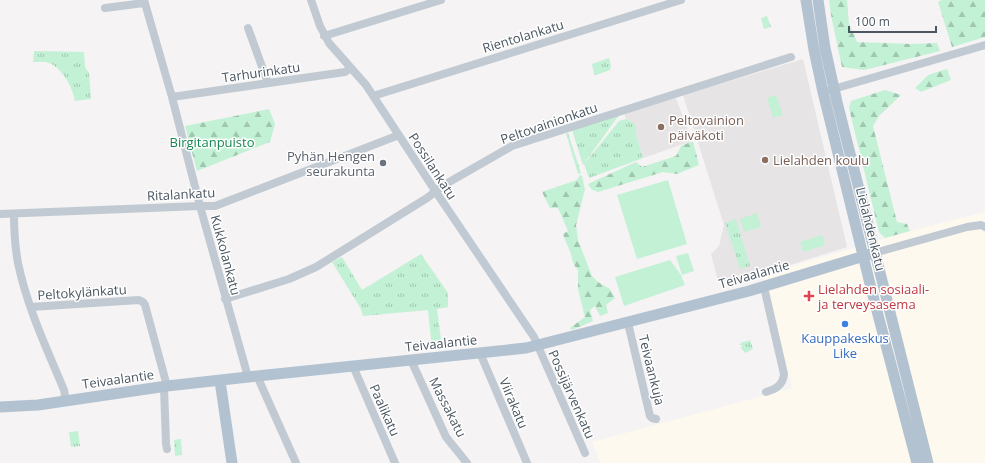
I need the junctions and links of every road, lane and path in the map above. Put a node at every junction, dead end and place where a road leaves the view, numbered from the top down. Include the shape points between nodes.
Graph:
1 (311, 0) edge
2 (441, 0) edge
3 (681, 0) edge
4 (806, 0) edge
5 (818, 0) edge
6 (144, 1) edge
7 (431, 2) edge
8 (105, 8) dead end
9 (248, 28) dead end
10 (324, 36) junction
11 (985, 46) edge
12 (791, 57) dead end
13 (351, 68) junction
14 (268, 83) junction
15 (834, 89) junction
16 (823, 92) junction
17 (373, 96) junction
18 (172, 97) junction
19 (399, 135) junction
20 (436, 192) junction
21 (200, 206) junction
22 (0, 214) edge
23 (14, 214) junction
24 (985, 227) edge
25 (874, 253) junction
26 (863, 256) junction
27 (764, 287) junction
28 (225, 299) junction
29 (31, 307) junction
30 (628, 323) junction
31 (537, 345) junction
32 (480, 353) junction
33 (412, 360) junction
34 (353, 366) junction
35 (253, 377) junction
36 (220, 381) junction
37 (165, 387) junction
38 (766, 392) dead end
39 (66, 401) junction
40 (0, 407) edge
41 (656, 418) dead end
42 (167, 449) dead end
43 (585, 453) dead end
44 (232, 463) edge
45 (296, 463) edge
46 (395, 463) edge
47 (467, 463) edge
48 (527, 463) edge
49 (917, 463) edge
50 (928, 463) edge

1 - 10 street, Possilankatu
2 - 7 street
3 - 17 street, Rientolankatu
4 - 16 main road, Lielahdenkatu
5 - 15 main road, Lielahdenkatu
6 - 8 street
6 - 18 street, Kukkolankatu
7 - 10 street
9 - 14 street
10 - 13 street, Possilankatu
11 - 15 street
12 - 20 street, Peltovainionkatu via 512,146
13 - 14 street, Tarhurinkatu via 346,72
13 - 17 street, Possilankatu
14 - 18 street, Tarhurinkatu
15 - 16 street
15 - 25 main road, Lielahdenkatu
16 - 26 main road, Lielahdenkatu
17 - 19 street, Possilankatu
18 - 21 street, Kukkolankatu
19 - 20 street, Possilankatu
19 - 21 street, Ritalankatu via 215,206
20 - 28 street, Peltovainionkatu via 316,268
20 - 31 street, Possilankatu
21 - 23 street, Ritalankatu
21 - 28 street, Kukkolankatu
22 - 23 street, Ritalankatu
23 - 29 street via 18,263
24 - 25 street via 967,227
25 - 26 main road, Teivaalantie
25 - 50 main road, Lielahdenkatu
26 - 27 main road, Teivaalantie
26 - 49 main road, Lielahdenkatu
27 - 30 main road, Teivaalantie
27 - 38 street via 784,374 779,386
28 - 35 street, Kukkolankatu
29 - 37 street, Peltokylänkatu via 139,300 143,302
29 - 39 street
30 - 31 main road, Teivaalantie
30 - 41 street, Teivaankuja via 650,416
31 - 32 main road, Teivaalantie
31 - 43 street, Possijärvenkatu
32 - 33 main road, Teivaalantie
32 - 48 street, Viirakatu
33 - 34 main road, Teivaalantie
33 - 47 street, Massakatu via 446,437
34 - 35 main road, Teivaalantie
34 - 46 street, Paalikatu
35 - 36 main road, Teivaalantie
35 - 45 street, Kukkolankatu
36 - 37 main road, Teivaalantie
36 - 44 main road
37 - 39 main road, Teivaalantie
37 - 42 street
39 - 40 main road, Teivaalantie

